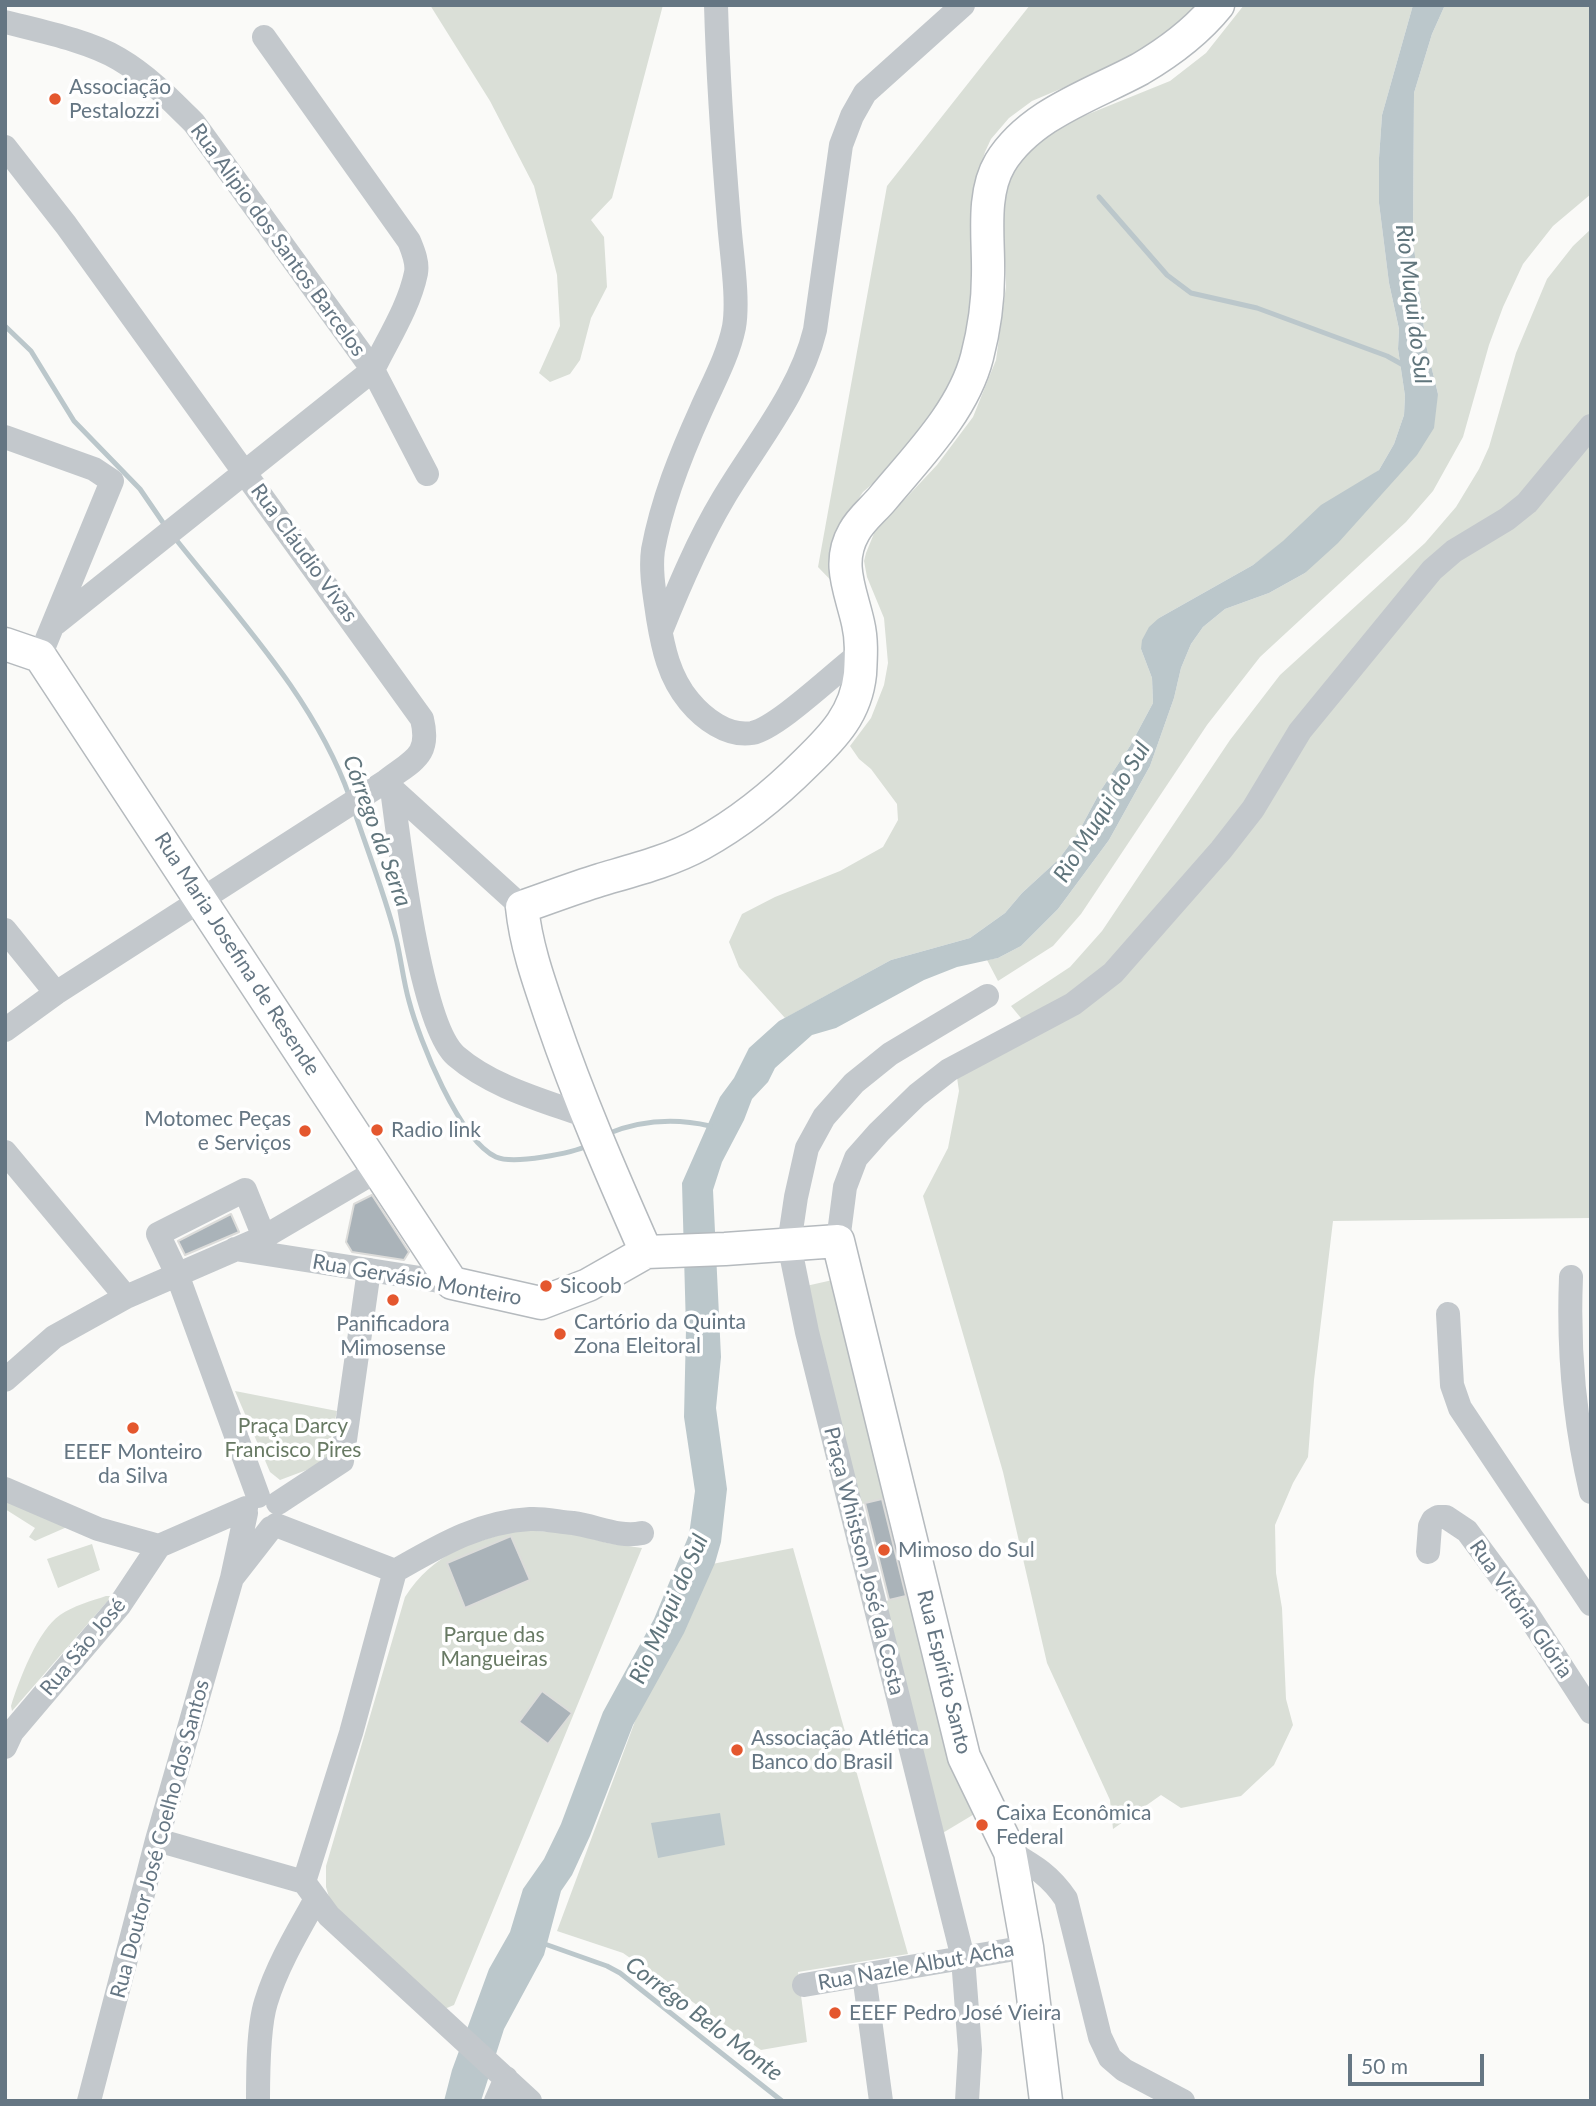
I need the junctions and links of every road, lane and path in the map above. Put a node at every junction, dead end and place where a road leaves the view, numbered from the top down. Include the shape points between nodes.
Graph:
1 (716, 5) edge
2 (964, 5) edge
3 (1218, 5) edge
4 (5, 22) edge
5 (264, 37) dead end
6 (5, 147) edge
7 (373, 370) junction
8 (1591, 426) edge
9 (5, 437) edge
10 (246, 472) junction
11 (427, 474) dead end
12 (56, 623) junction
13 (660, 632) junction
14 (5, 644) edge
15 (862, 652) junction
16 (40, 656) junction
17 (381, 787) junction
18 (201, 899) junction
19 (522, 907) junction
20 (7, 938) edge
21 (56, 993) junction
22 (987, 996) dead end
23 (5, 1030) edge
24 (593, 1132) junction
25 (5, 1152) edge
26 (378, 1170) junction
27 (264, 1237) junction
28 (838, 1241) junction
29 (789, 1244) junction
30 (235, 1249) junction
31 (659, 1252) junction
32 (369, 1270) junction
33 (177, 1275) junction
34 (1571, 1277) dead end
35 (452, 1283) junction
36 (126, 1297) junction
37 (1448, 1314) dead end
38 (5, 1380) edge
39 (5, 1489) edge
40 (1591, 1492) edge
41 (262, 1512) junction
42 (642, 1533) dead end
43 (159, 1546) junction
44 (1428, 1552) dead end
45 (395, 1571) junction
46 (1591, 1604) edge
47 (1591, 1712) edge
48 (5, 1747) edge
49 (157, 1840) junction
50 (1010, 1852) junction
51 (310, 1890) junction
52 (1027, 1947) junction
53 (963, 1958) junction
54 (864, 1975) junction
55 (804, 1985) dead end
56 (506, 2078) junction
57 (89, 2101) edge
58 (258, 2101) edge
59 (496, 2101) edge
60 (530, 2101) edge
61 (881, 2101) edge
62 (967, 2101) edge
63 (1046, 2101) edge
64 (1183, 2101) edge

1 - 13 street via 734,325 726,355 677,465 653,551
2 - 13 street via 865,93 852,116 841,145 810,349 790,392 721,502
3 - 15 main road via 1172,49 1039,121 999,165 990,191 984,329 976,362 935,436 855,530 846,552 844,570
4 - 7 street, Rua Alipio dos Santos Barcelos via 118,58 160,89 194,123
5 - 7 street via 397,222 416,258 416,272 400,314
6 - 10 street, Rua Cláudio Vivas
7 - 10 street
7 - 11 street, Rua Alipio dos Santos Barcelos
8 - 28 street via 1527,503 1432,570 1300,731 1229,840 1113,973 1073,1004 949,1070 879,1132 856,1158 845,1187
9 - 12 street via 94,469 112,481
10 - 12 street
10 - 17 street, Rua Cláudio Vivas via 422,719 427,738 422,751
12 - 16 street
13 - 15 street via 668,666 681,692 697,711 735,732 752,733 772,724
14 - 16 main road
15 - 19 main road via 858,692 846,719 778,791 744,818 660,862
16 - 18 main road, Rua Maria Josefina de Resende
17 - 18 street, Rua Cláudio Vivas via 339,809
17 - 19 street
17 - 24 street via 422,972 442,1036 453,1054 494,1081
18 - 21 street, Rua Cláudio Vivas
18 - 26 main road, Rua Maria Josefina de Resende
19 - 24 main road via 532,961
20 - 21 street
21 - 23 street, Rua Cláudio Vivas
22 - 29 street via 890,1054 854,1083 824,1117 807,1148
24 - 31 main road
25 - 36 street
26 - 27 street
26 - 35 main road, Rua Maria Josefina de Resende
27 - 30 street
27 - 33 street via 245,1190 158,1234
28 - 29 main road
28 - 50 main road, Rua Espírito Santo via 964,1756
29 - 31 main road
29 - 53 street, Praça Whistson José da Costa
30 - 32 street, Rua Gervásio Monteiro
30 - 33 street
31 - 35 main road, Rua Gervásio Monteiro via 541,1303
32 - 35 street, Rua Gervásio Monteiro
32 - 41 street via 342,1461
33 - 36 street
33 - 41 street
34 - 40 street via 1574,1403
36 - 38 street via 54,1337
37 - 46 street via 1452,1385 1460,1408
39 - 43 street via 98,1529
41 - 43 street
41 - 45 street
41 - 49 street, Rua Doutor José Coelho dos Santos via 232,1578
42 - 45 street via 630,1536 533,1519 494,1523 458,1535
43 - 48 street, Rua São José via 119,1606 12,1732
44 - 47 street, Rua Vitória Glória via 1430,1527 1438,1517 1467,1531
45 - 51 street
49 - 51 street
49 - 57 street, Rua Doutor José Coelho dos Santos
50 - 52 main road, Rua Espírito Santo
50 - 64 street via 1044,1872 1066,1899 1100,2037 1110,2057 1124,2070
51 - 56 street via 329,1916
51 - 58 street via 265,2004
52 - 53 street, Rua Nazle Albut Acha
52 - 63 main road, Rua Espírito Santo
53 - 54 street, Rua Nazle Albut Acha
53 - 62 street, Praça Whistson José da Costa via 970,2050
54 - 55 street, Rua Nazle Albut Acha
54 - 61 street
56 - 59 street
56 - 60 street

